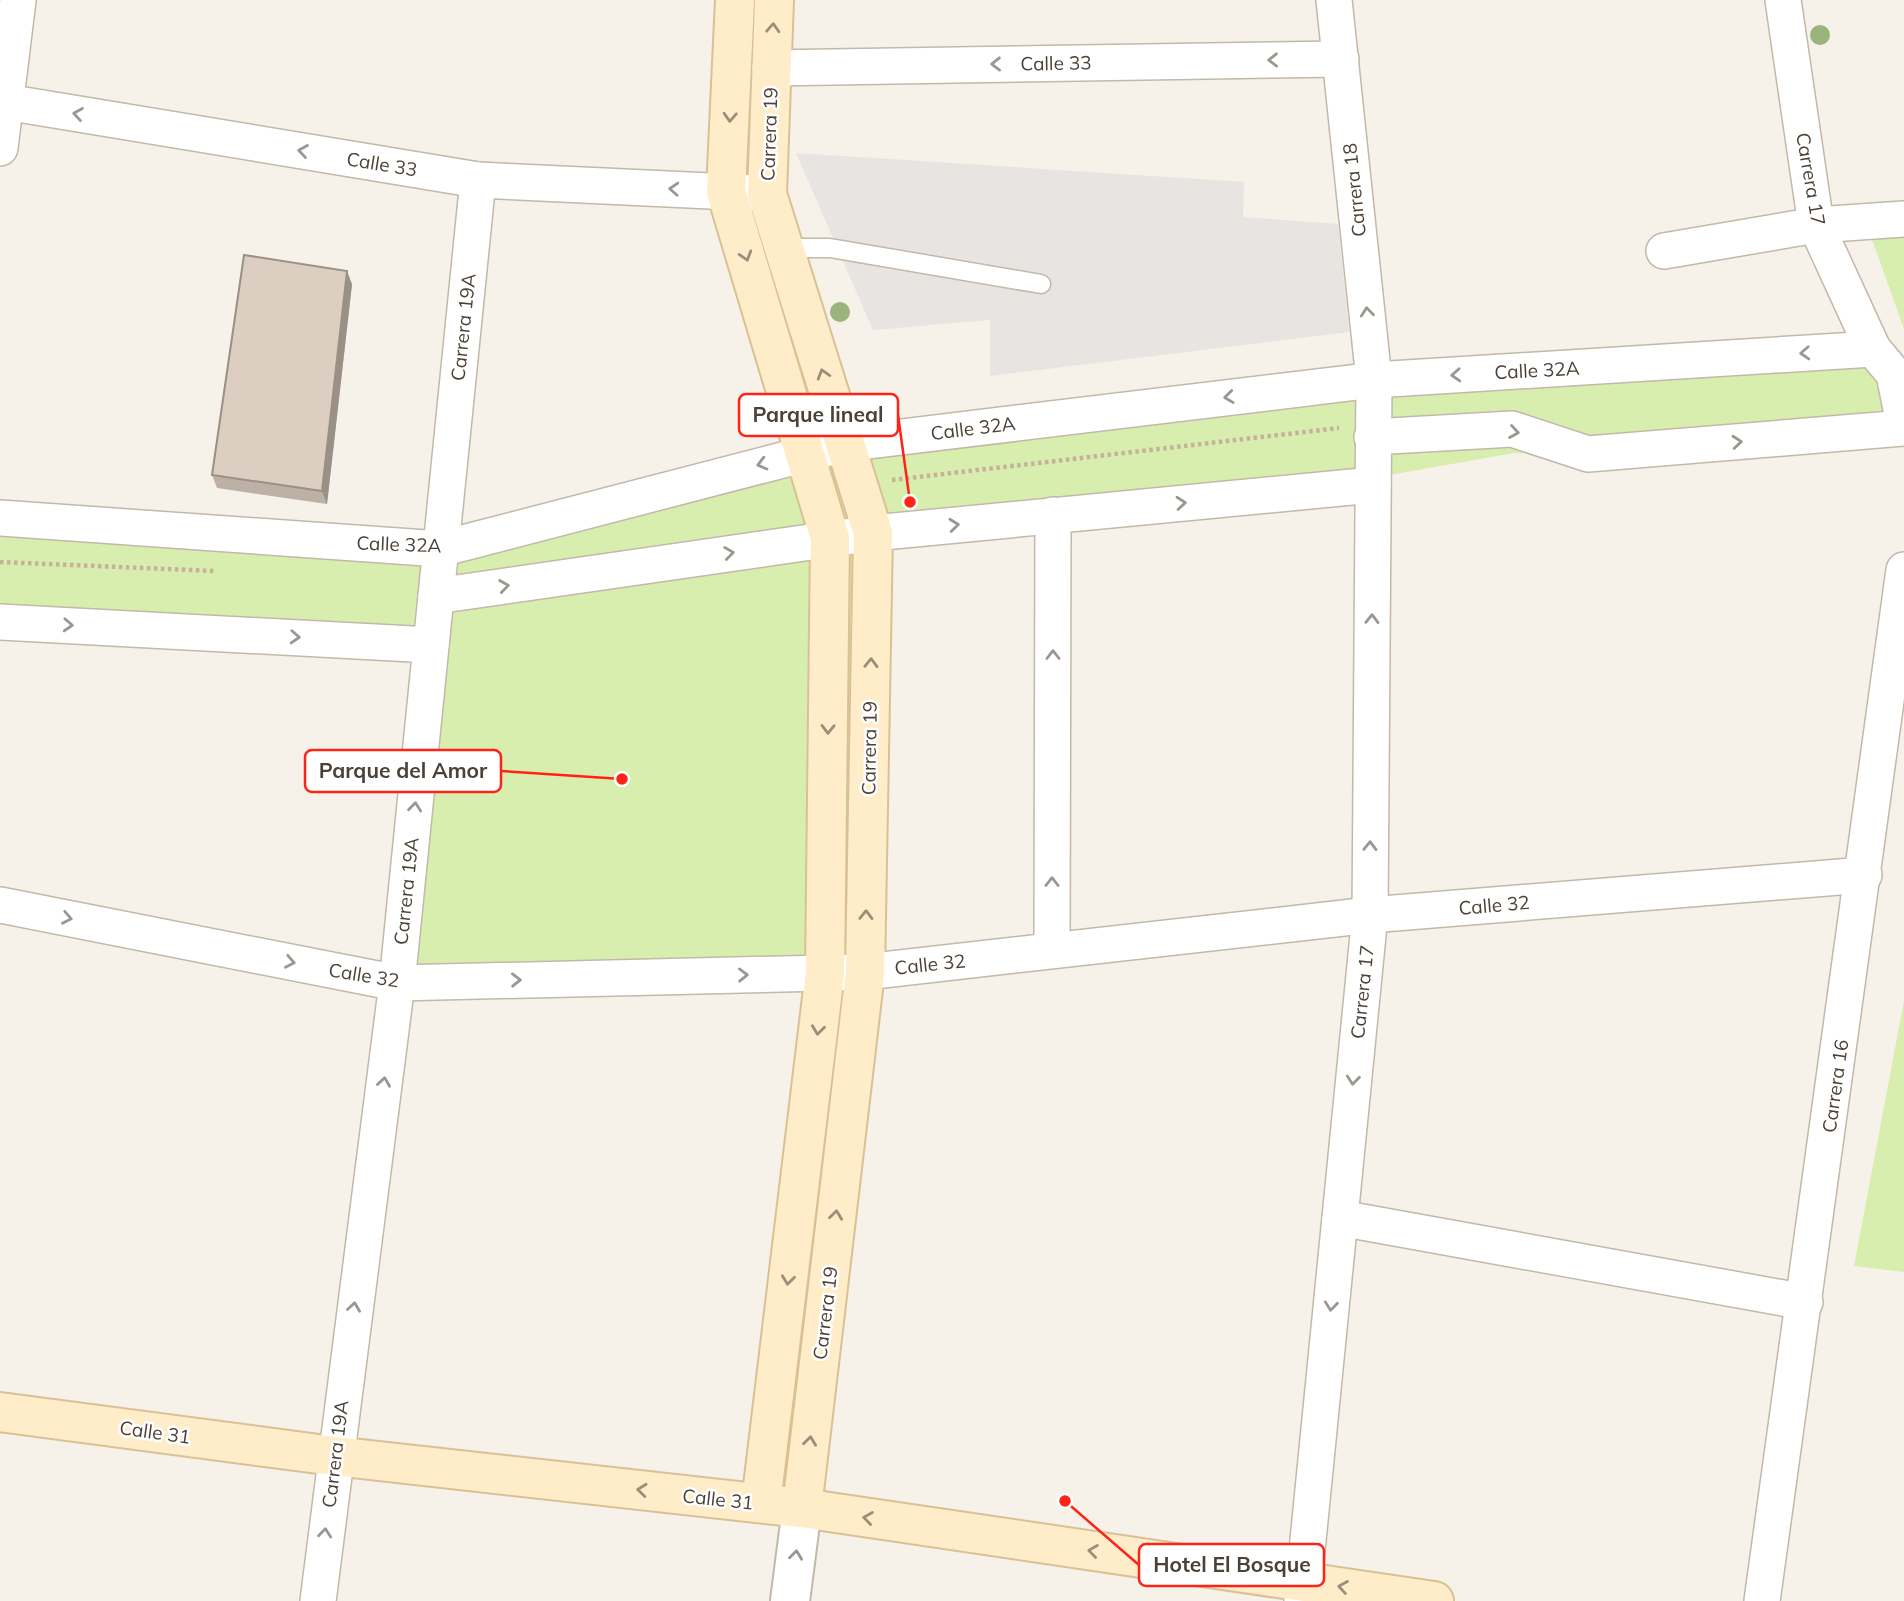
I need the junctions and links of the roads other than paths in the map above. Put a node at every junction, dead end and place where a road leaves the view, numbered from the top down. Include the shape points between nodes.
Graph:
1 (18, 0) edge
2 (735, 0) edge
3 (774, 0) edge
4 (1335, 0) edge
5 (1783, 0) edge
6 (1341, 59) junction
7 (771, 68) junction
8 (3, 101) edge
9 (0, 148) edge
10 (478, 180) junction
11 (726, 191) junction
12 (767, 194) junction
13 (1904, 219) edge
14 (1816, 225) junction
15 (784, 248) junction
16 (1664, 251) dead end
17 (1041, 284) dead end
18 (1873, 349) junction
19 (1374, 380) junction
20 (1904, 426) edge
21 (1373, 430) junction
22 (844, 443) junction
23 (806, 452) junction
24 (1374, 485) junction
25 (1053, 515) junction
26 (0, 518) edge
27 (873, 533) junction
28 (830, 538) junction
29 (440, 548) junction
30 (1904, 570) edge
31 (436, 596) junction
32 (0, 622) edge
33 (431, 645) junction
34 (1864, 875) junction
35 (0, 905) edge
36 (1370, 915) junction
37 (1052, 950) junction
38 (865, 972) junction
39 (825, 973) junction
40 (397, 983) junction
41 (1340, 1218) junction
42 (1805, 1302) junction
43 (0, 1412) edge
44 (334, 1456) junction
45 (761, 1503) junction
46 (802, 1508) junction
47 (1303, 1591) edge
48 (318, 1601) edge
49 (790, 1601) edge
50 (1434, 1601) edge
51 (1762, 1601) edge

1 - 8 street
2 -> 11 main road, Carrera 19
7 -> 3 main road, Carrera 19
4 - 6 street, Carrera 18
5 - 14 street, Carrera 17
6 -> 7 street, Calle 33
19 -> 6 street, Carrera 18
7 - 12 main road, Carrera 19
8 - 9 street
10 -> 8 street, Calle 33
11 -> 10 street, Calle 33
10 - 29 street, Carrera 19A
11 - 12 street, Calle 33
11 -> 23 main road, Carrera 19
12 - 15 main road, Carrera 19
13 - 14 street
14 - 16 street
14 - 18 street, Carrera 17
15 - 17 lane via 830,248
22 -> 15 main road, Carrera 19
18 -> 19 street, Calle 32A
18 - 20 street, Carrera 17 via 1894,374
19 - 21 street, Carrera 17
19 -> 22 street, Calle 32A
21 -> 20 street via 1512,429 1588,454
21 - 24 street, Carrera 17
22 - 23 street, Calle 32A
22 - 27 main road, Carrera 19
23 - 28 main road, Carrera 19
23 -> 29 street, Calle 32A
25 -> 24 street
36 -> 24 street, Carrera 17
27 -> 25 street
37 -> 25 street
26 - 29 street, Calle 32A
27 - 28 street
38 -> 27 main road, Carrera 19
31 -> 28 street
28 -> 39 main road, Carrera 19
29 - 31 street, Carrera 19A
30 - 34 street, Carrera 16
31 - 33 street, Carrera 19A
32 -> 33 street
40 -> 33 street, Carrera 19A
34 - 36 street, Calle 32
34 - 42 street, Carrera 16
35 -> 40 street, Calle 32
36 - 37 street, Calle 32
36 -> 41 street, Carrera 17
37 - 38 street, Calle 32
38 - 39 street, Calle 32
46 -> 38 main road, Carrera 19
40 -> 39 street, Calle 32
39 -> 45 main road, Carrera 19
44 -> 40 street, Carrera 19A
41 - 42 street
41 -> 47 street, Carrera 17
42 - 51 street, Carrera 16
43 - 44 main road, Calle 31
45 -> 44 main road, Calle 31
48 -> 44 street, Carrera 19A
45 - 46 main road, Calle 31
47 -> 46 main road, Calle 31
49 -> 46 street
50 -> 47 main road, Calle 31

